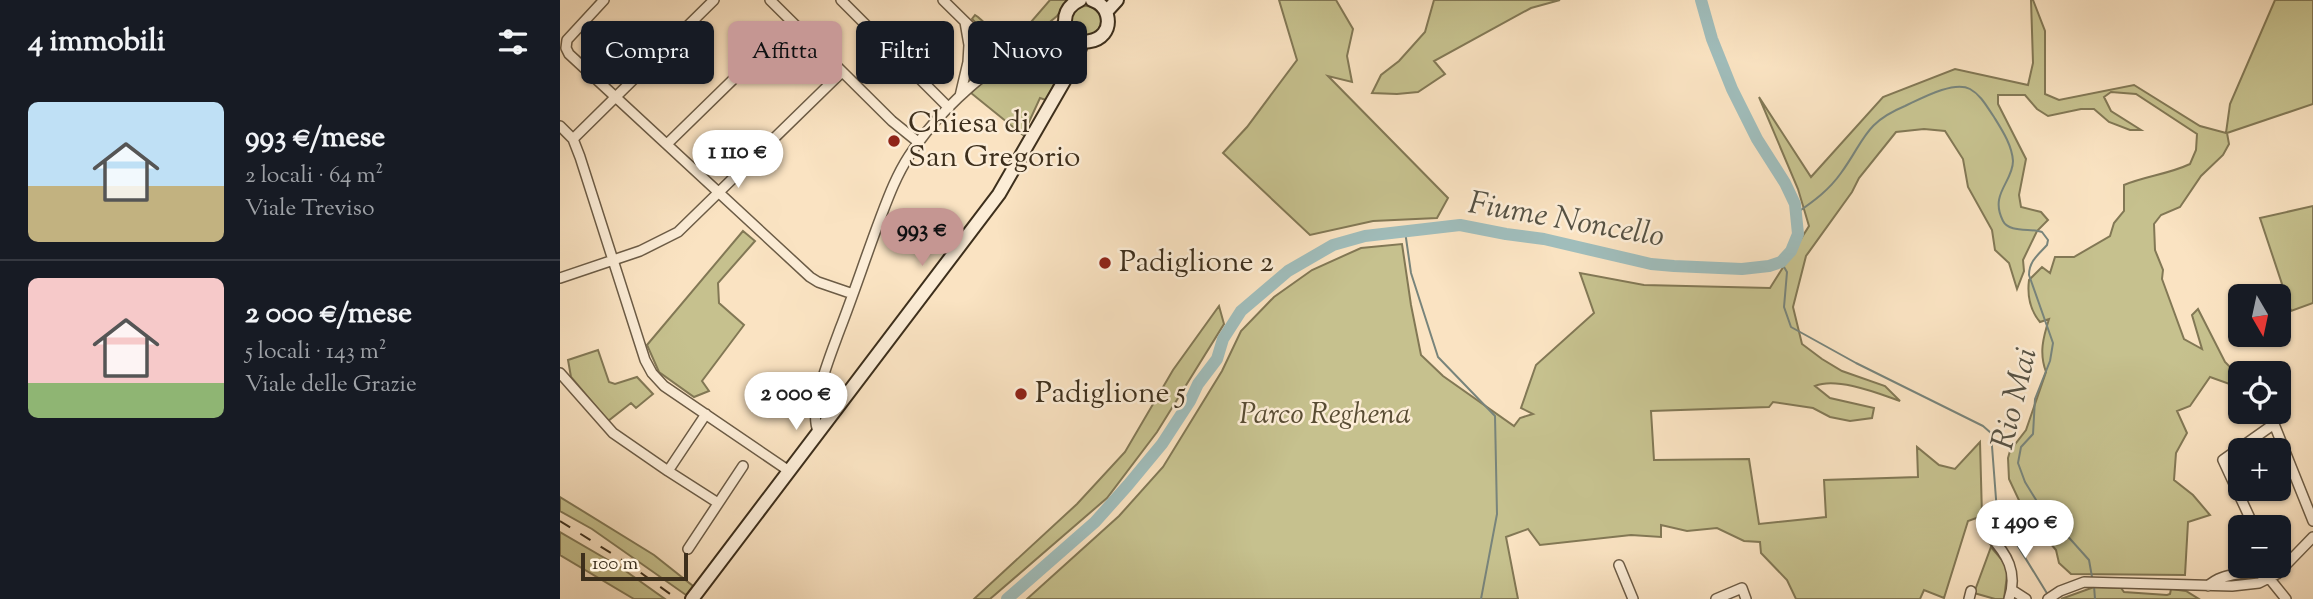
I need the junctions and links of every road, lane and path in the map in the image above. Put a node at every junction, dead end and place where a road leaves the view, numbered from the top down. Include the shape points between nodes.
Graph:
1 (604, 0) edge
2 (714, 0) edge
3 (770, 0) edge
4 (841, 0) edge
5 (1080, 0) edge
6 (1092, 0) edge
7 (1117, 0) edge
8 (949, 2) edge
9 (1107, 12) junction
10 (791, 21) edge
11 (1065, 21) edge
12 (965, 22) junction
13 (968, 25) edge
14 (1087, 42) edge
15 (842, 72) edge
16 (728, 84) edge
17 (830, 84) edge
18 (975, 84) edge
19 (1062, 84) edge
20 (960, 96) junction
21 (617, 97) junction
22 (949, 108) junction
23 (560, 127) edge
24 (573, 139) junction
25 (918, 142) junction
26 (667, 144) junction
27 (720, 193) junction
28 (613, 260) junction
29 (560, 278) edge
30 (853, 294) junction
31 (560, 373) edge
32 (706, 414) junction
33 (818, 431) junction
34 (743, 466) dead end
35 (668, 471) junction
36 (789, 471) junction
37 (718, 503) junction
38 (2248, 515) edge
39 (2313, 521) edge
40 (1989, 535) dead end
41 (2311, 543) edge
42 (688, 550) dead end
43 (2291, 561) edge
44 (1619, 565) dead end
45 (2228, 576) edge
46 (2269, 578) joint
47 (2208, 586) junction
48 (2011, 595) edge
49 (2052, 596) edge
50 (692, 599) edge
51 (1633, 599) edge
52 (1716, 599) edge
53 (1746, 599) edge
54 (2026, 599) edge
55 (2286, 599) edge

1 - 21 street via 567,40 566,47
2 - 21 street
3 - 10 street
4 - 22 street
5 - 11 main road via 1067,10
6 - 9 main road
7 - 9 main road
8 - 12 street
9 - 14 main road via 1108,26 1101,37
12 - 13 street
12 - 20 street via 968,62
15 - 25 street
16 - 26 street
17 - 27 street
18 - 20 street
19 - 33 main road via 999,194
20 - 22 street
21 - 24 street
21 - 26 street
22 - 25 street
23 - 24 street
24 - 28 street
25 - 30 street via 892,188
26 - 27 street
27 - 28 street via 678,232
27 - 30 street via 810,277
28 - 29 street
28 - 32 street via 652,373
30 - 33 street via 816,407
31 - 35 street via 612,433
32 - 35 street
32 - 36 street
33 - 36 main road
34 - 37 street
35 - 37 street
36 - 50 main road
37 - 42 street
38 - 39 street via 2222,460 2274,424
40 - 48 street via 2011,566
41 - 43 street
44 - 51 street
45 - 47 street
46 - 47 street via 2259,583
46 - 55 street
47 - 49 street via 2093,582
48 - 54 street
52 - 53 street via 1742,588

